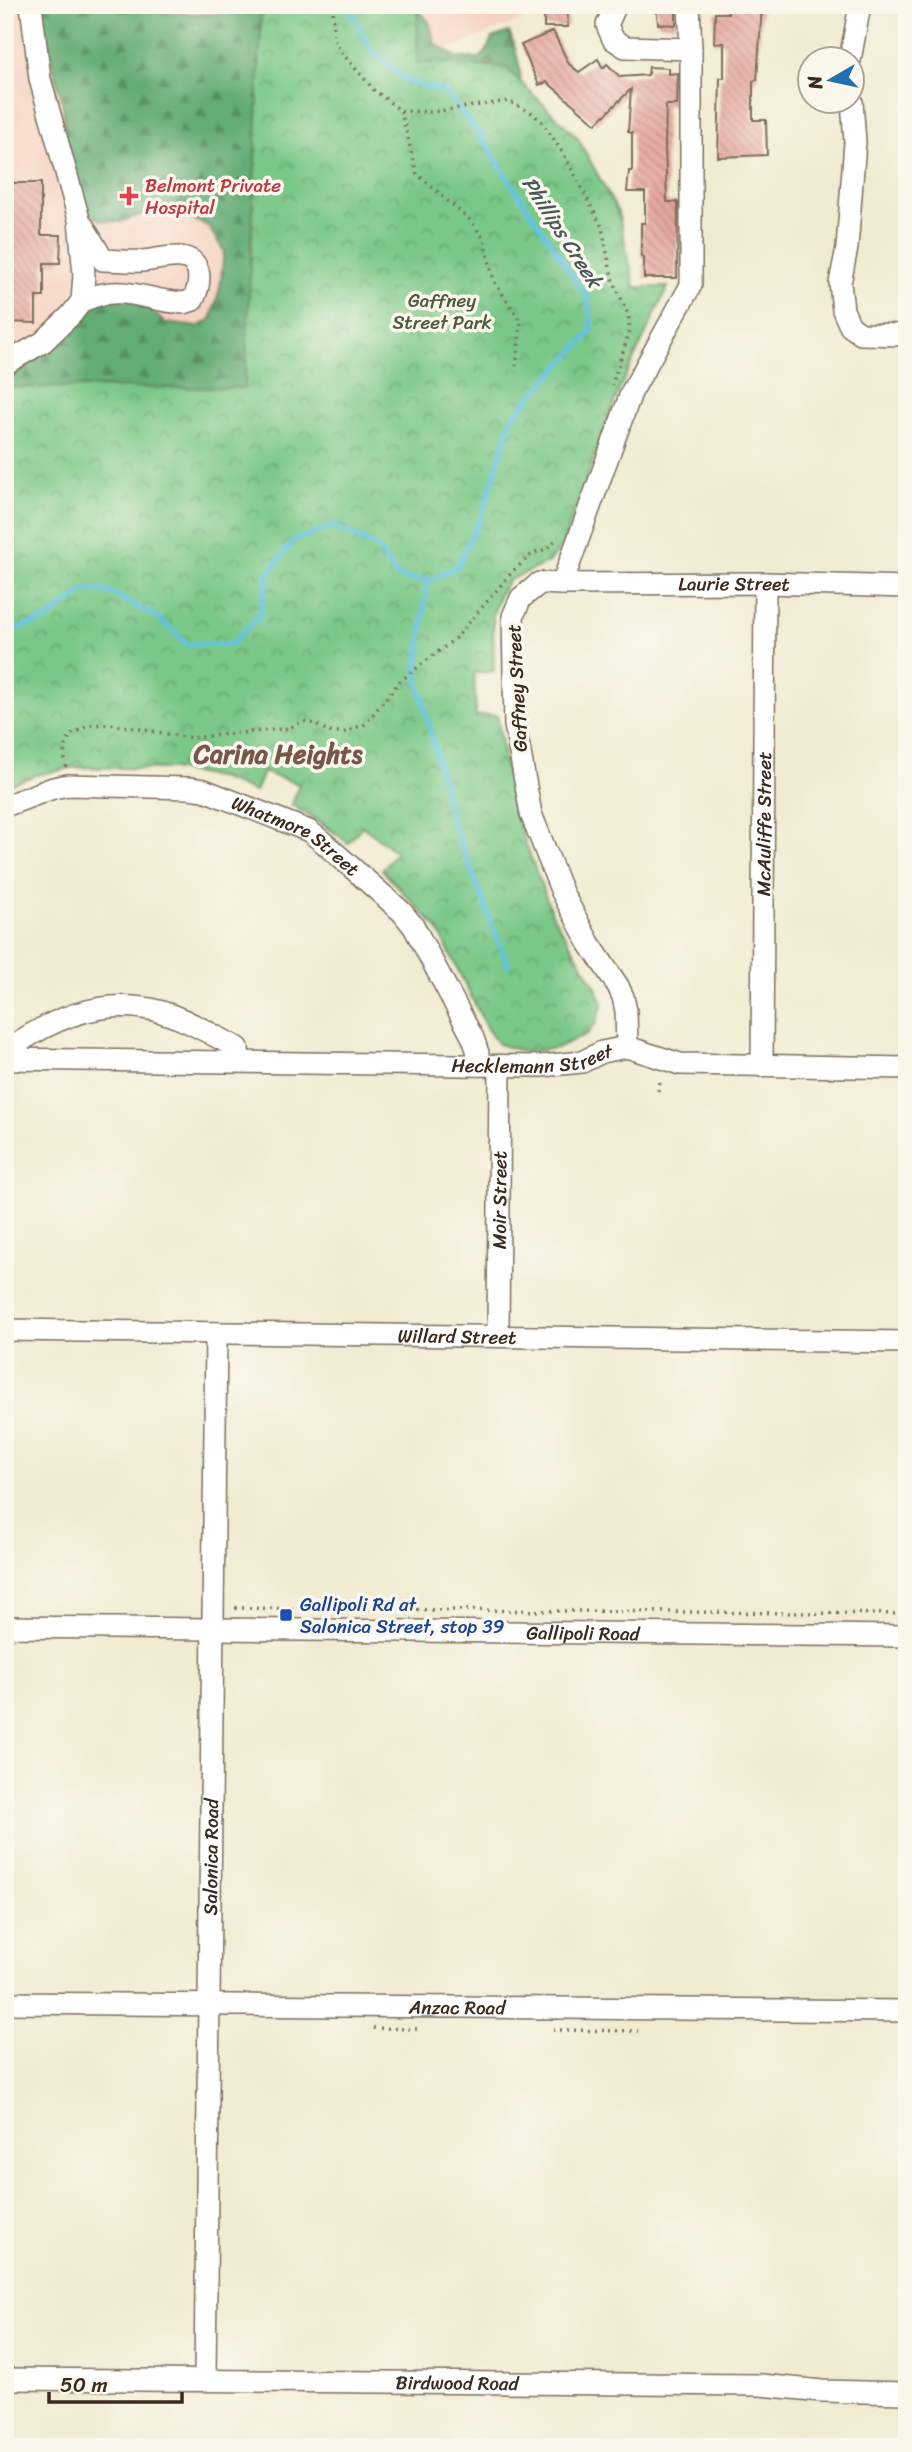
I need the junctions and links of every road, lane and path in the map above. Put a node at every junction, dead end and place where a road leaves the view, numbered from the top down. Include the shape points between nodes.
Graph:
1 (31, 5) edge
2 (333, 5) edge
3 (617, 5) edge
4 (689, 5) edge
5 (866, 6) edge
6 (854, 46) edge
7 (691, 49) junction
8 (401, 111) junction
9 (853, 116) edge
10 (79, 219) junction
11 (103, 260) junction
12 (91, 297) junction
13 (907, 335) edge
14 (5, 364) edge
15 (516, 366) dead end
16 (621, 389) junction
17 (558, 537) dead end
18 (765, 583) junction
19 (562, 584) junction
20 (907, 587) edge
21 (68, 785) junction
22 (5, 806) edge
23 (627, 1047) junction
24 (10, 1059) edge
25 (239, 1061) junction
26 (478, 1065) junction
27 (500, 1066) junction
28 (762, 1066) junction
29 (907, 1068) edge
30 (660, 1082) dead end
31 (658, 1091) dead end
32 (5, 1330) edge
33 (216, 1333) junction
34 (498, 1335) junction
35 (907, 1342) edge
36 (234, 1608) dead end
37 (907, 1614) edge
38 (5, 1627) edge
39 (213, 1629) junction
40 (907, 1636) edge
41 (5, 2003) edge
42 (209, 2006) junction
43 (907, 2011) edge
44 (373, 2028) dead end
45 (417, 2029) dead end
46 (552, 2030) dead end
47 (638, 2031) dead end
48 (5, 2379) edge
49 (205, 2380) junction
50 (907, 2393) edge

1 - 10 street via 40,79
2 - 8 path via 334,39 342,53 373,90
3 - 7 street via 607,25 613,40 625,47
4 - 7 street
5 - 6 street
7 - 16 street via 691,285
8 - 15 path via 417,174 471,221 484,239 494,281 521,322
8 - 16 path via 432,112 508,101 542,122 602,227 612,278 630,330
9 - 13 street via 847,248 839,283 843,310 850,326 861,334
10 - 11 street
10 - 12 street via 84,275
11 - 12 street via 104,276
11 - 12 street via 182,257 194,262 199,288 193,300 184,303 121,291
12 - 14 street via 43,342
16 - 19 street
17 - 21 path via 512,572 456,638 400,681 365,724 330,732 304,721 289,728 192,738 110,724 90,725 71,735 64,751
18 - 19 street, Laurie Street
18 - 20 street, Laurie Street
18 - 28 street, McAuliffe Street
19 - 23 street, Gaffney Street via 539,583 521,598 513,616 515,724 531,814 562,892 623,997
21 - 22 street, Whatmore Street
21 - 26 street, Whatmore Street via 204,790 309,831 414,927 473,1038
23 - 27 street, Hecklemann Street via 582,1062
23 - 28 street, Hecklemann Street via 680,1064
24 - 25 street, Hecklemann Street
24 - 25 street, Hecklemann Street via 16,1044 34,1031 75,1014 113,1006 172,1016 238,1048
25 - 26 street, Hecklemann Street
26 - 27 street, Hecklemann Street
27 - 34 street, Moir Street
28 - 29 street, Hecklemann Street
30 - 31 path
32 - 33 street, Willard Street
33 - 34 street, Willard Street
33 - 39 street, Salonica Road
34 - 35 street, Willard Street
36 - 37 path
38 - 39 street, Gallipoli Road
39 - 40 street, Gallipoli Road
39 - 42 street, Salonica Road
41 - 42 street, Anzac Road
42 - 43 street, Anzac Road
42 - 49 street, Salonica Road
44 - 45 path
46 - 47 path
48 - 49 street, Birdwood Road
49 - 50 street, Birdwood Road via 761,2385

